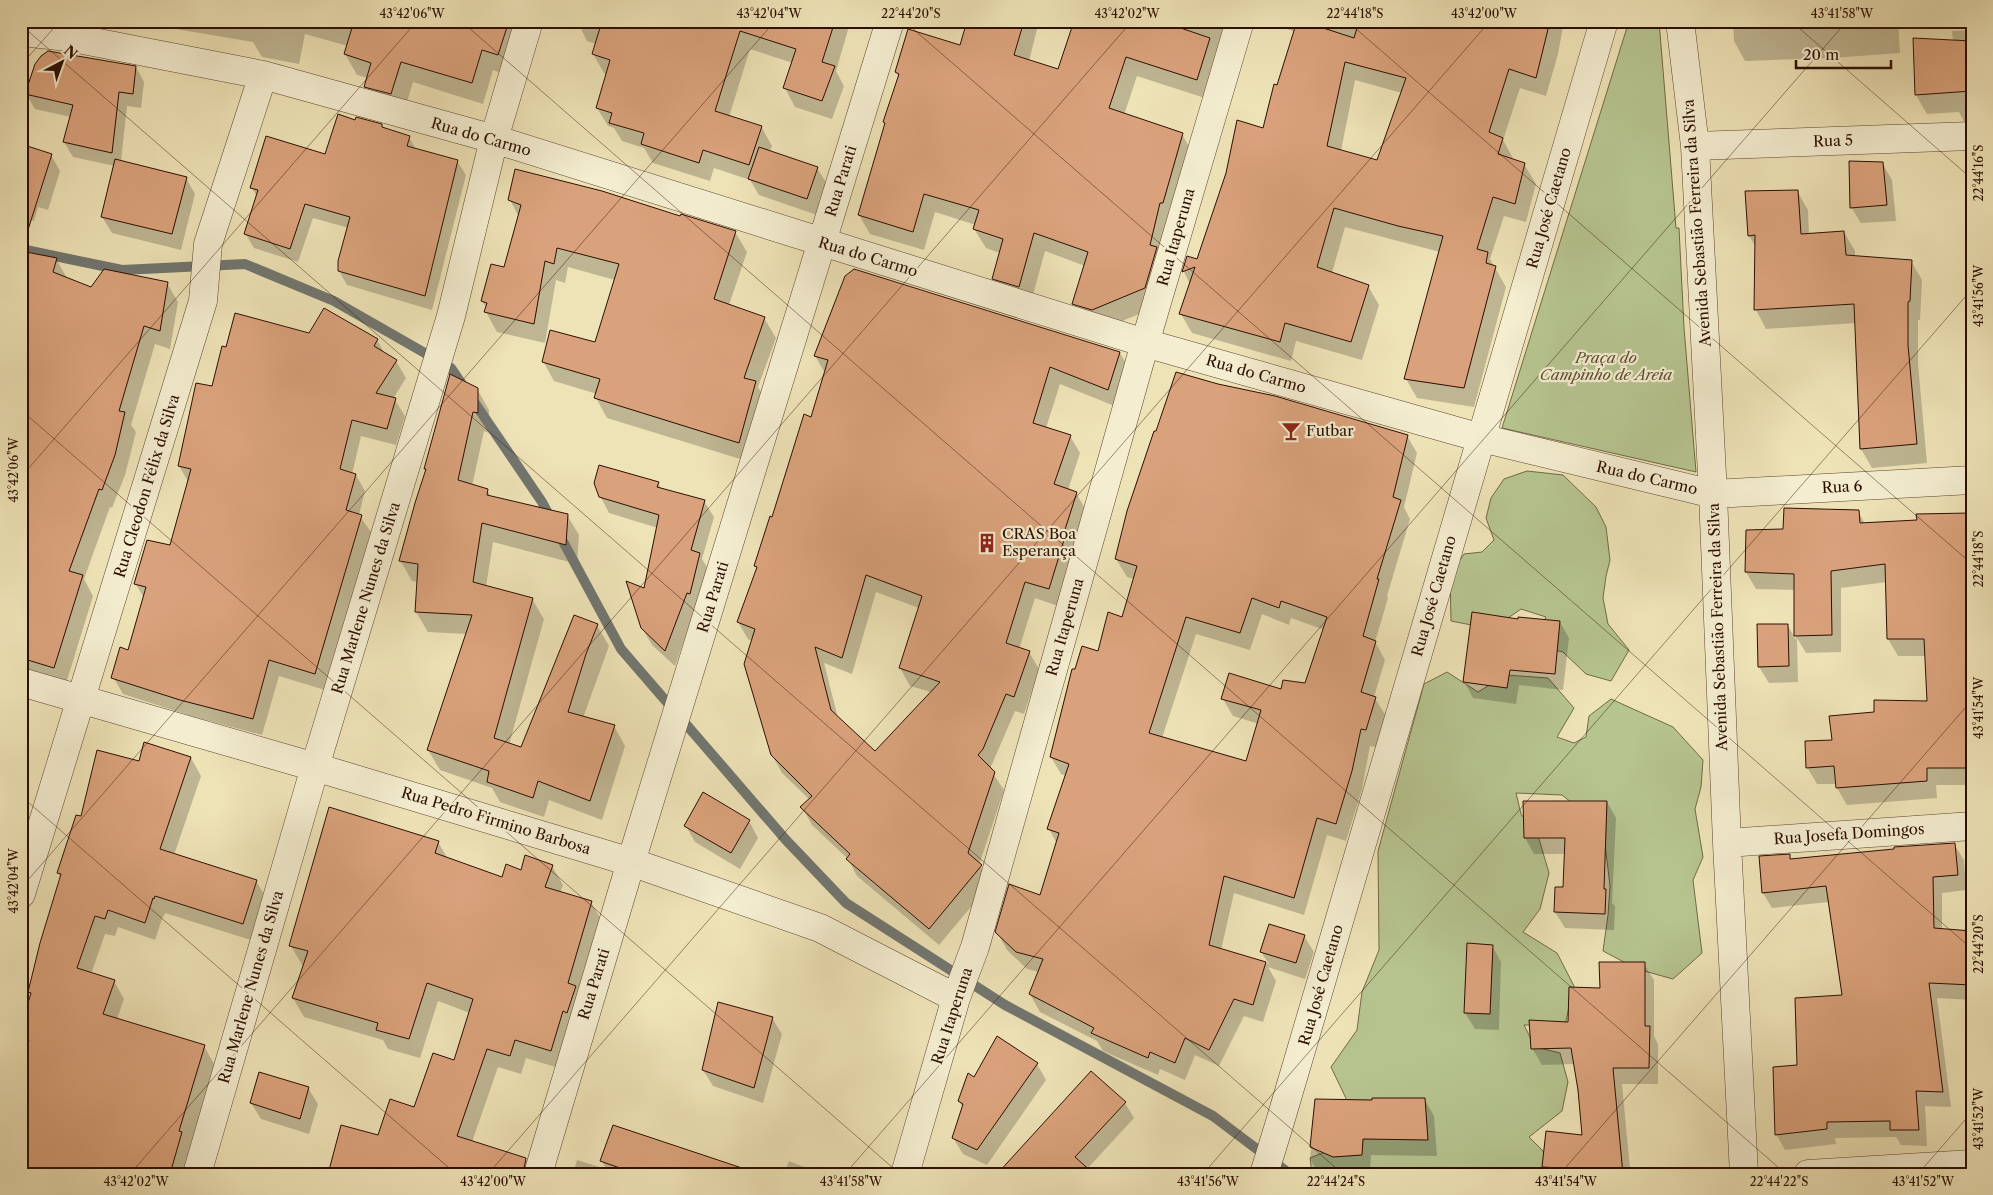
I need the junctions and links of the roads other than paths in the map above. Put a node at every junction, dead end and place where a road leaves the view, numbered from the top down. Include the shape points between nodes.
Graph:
1 (529, 21) edge
2 (890, 21) edge
3 (1240, 21) edge
4 (1604, 21) edge
5 (1680, 21) edge
6 (70, 29) edge
7 (21, 32) edge
8 (263, 75) junction
9 (1972, 136) edge
10 (494, 139) junction
11 (1695, 146) junction
12 (822, 243) junction
13 (1145, 343) junction
14 (1481, 438) junction
15 (1972, 480) edge
16 (1713, 494) junction
17 (21, 682) edge
18 (81, 700) junction
19 (315, 767) junction
20 (1972, 826) edge
21 (1727, 843) junction
22 (631, 862) junction
23 (21, 894) edge
24 (959, 990) junction
25 (1280, 1148) edge
26 (1972, 1164) edge
27 (197, 1174) edge
28 (538, 1174) edge
29 (905, 1174) edge
30 (1264, 1174) edge
31 (1744, 1174) edge
32 (1808, 1174) edge

1 - 10 street, Rua Marlene Nunes da Silva
2 - 12 street, Rua Parati
3 - 13 street, Rua Itaperuna
4 - 14 street, Rua José Caetano
5 - 11 street, Avenida Sebastião Ferreira da Silva
6 - 7 street, Rua do Carmo
6 - 8 street, Rua do Carmo
8 - 10 street, Rua do Carmo
8 - 18 street, Rua Cleodon Félix da Silva via 208,244 203,301
9 - 11 street, Rua 5
10 - 12 street, Rua do Carmo
10 - 19 street, Rua Marlene Nunes da Silva via 451,316
11 - 16 street, Avenida Sebastião Ferreira da Silva
12 - 13 street, Rua do Carmo
12 - 22 street, Rua Parati
13 - 14 street, Rua do Carmo
13 - 24 street, Rua Itaperuna via 975,947
14 - 16 street, Rua do Carmo
14 - 25 street, Rua José Caetano
15 - 16 street, Rua 6
16 - 21 street, Avenida Sebastião Ferreira da Silva
17 - 18 street, Rua Pedro Firmino Barbosa
18 - 19 street, Rua Pedro Firmino Barbosa
18 - 23 street, Rua Cleodon Félix da Silva
19 - 22 street, Rua Pedro Firmino Barbosa
19 - 27 street, Rua Marlene Nunes da Silva
20 - 21 street, Rua Josefa Domingos
21 - 31 street, Avenida Sebastião Ferreira da Silva
22 - 24 street, Rua Pedro Firmino Barbosa via 820,928
22 - 28 street, Rua Parati
24 - 29 street, Rua Itaperuna
25 - 30 street, Rua José Caetano
26 - 32 street

